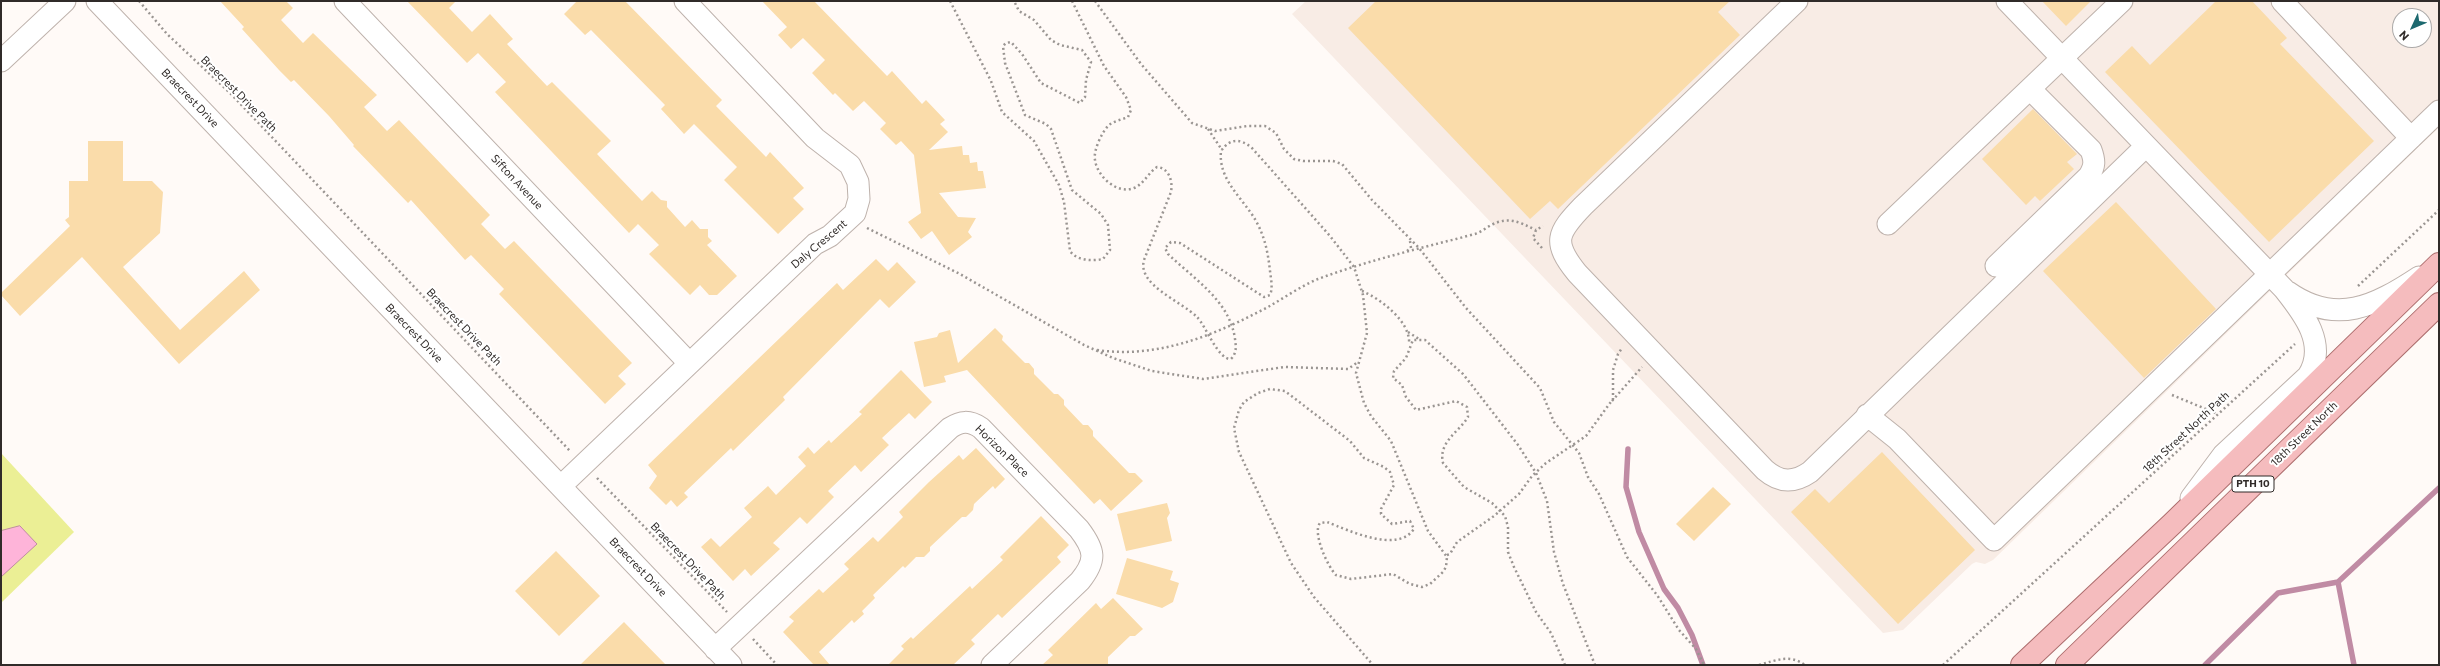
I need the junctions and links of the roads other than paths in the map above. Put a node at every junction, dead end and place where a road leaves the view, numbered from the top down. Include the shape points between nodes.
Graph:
1 (65, 1) edge
2 (97, 1) edge
3 (345, 1) edge
4 (685, 1) edge
5 (1797, 1) edge
6 (2007, 1) edge
7 (2122, 1) edge
8 (2282, 1) edge
9 (2062, 58) junction
10 (1, 61) edge
11 (2030, 89) junction
12 (2439, 110) edge
13 (2411, 138) junction
14 (2146, 146) junction
15 (1888, 224) dead end
16 (2439, 264) edge
17 (1996, 266) dead end
18 (2270, 274) junction
19 (2284, 289) junction
20 (2439, 304) edge
21 (2348, 354) junction
22 (689, 363) junction
23 (2308, 376) junction
24 (1867, 415) junction
25 (561, 486) junction
26 (2172, 524) junction
27 (715, 649) junction
28 (731, 665) edge
29 (992, 665) edge
30 (2022, 665) edge
31 (2066, 665) edge

1 - 10 street
2 - 25 street, Braecrest Drive
3 - 22 street, Sifton Avenue
4 - 22 street, Daly Crescent via 815,138 850,165 858,182 859,199 855,213 845,224 815,244
5 - 24 street via 1583,206 1562,230 1561,244 1568,263 1577,273 1772,476 1784,481 1804,476
6 - 9 street
7 - 9 street
8 - 13 street
9 - 11 street
9 - 14 street
11 - 15 street
11 - 17 street via 2091,150 2095,159 2094,167 2089,176
12 - 13 street
13 - 18 street
14 - 18 street
14 - 24 street
16 - 19 street via 2379,301 2352,310 2332,311 2302,301
16 - 21 main road
18 - 19 street
18 - 24 street via 1994,540 1897,439
19 - 23 street via 2311,330 2316,348 2316,359
20 - 31 main road, 18th Street North / PTH 10
21 - 23 street
21 - 26 main road
22 - 25 street, Daly Crescent
23 - 26 street via 2223,455
25 - 27 street, Braecrest Drive
26 - 30 main road
27 - 28 street, Braecrest Drive
27 - 29 street, Horizon Place via 950,428 968,422 981,428 1079,529 1088,541 1092,554 1089,570 1080,581

